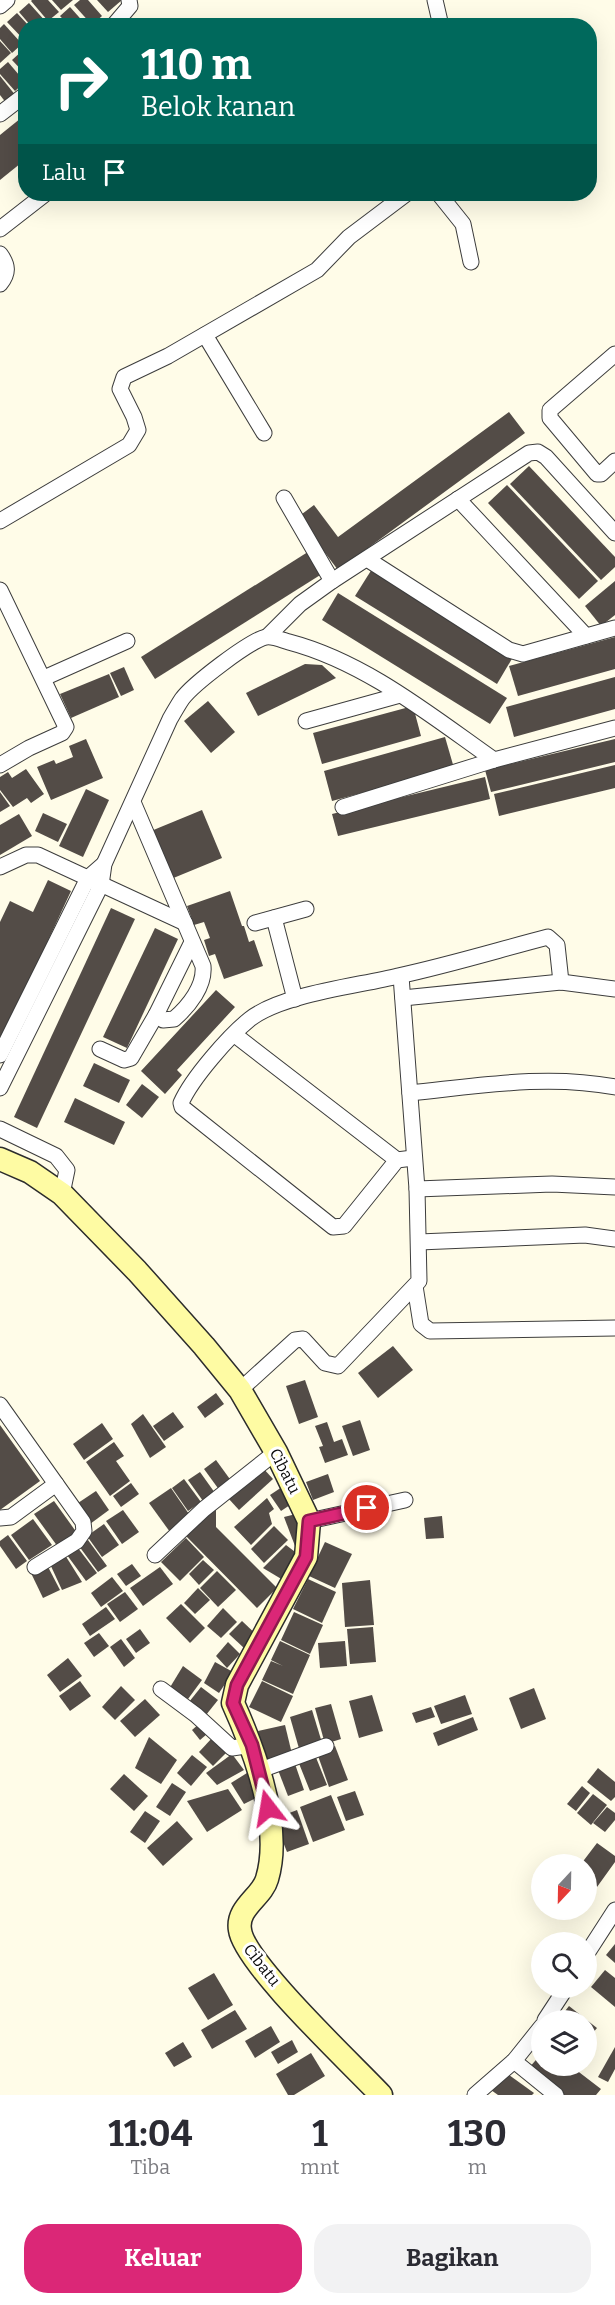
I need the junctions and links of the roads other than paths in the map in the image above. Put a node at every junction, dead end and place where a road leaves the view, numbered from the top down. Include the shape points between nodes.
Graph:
1 (7, 0) edge
2 (129, 0) edge
3 (435, 0) edge
4 (0, 6) edge
5 (120, 18) edge
6 (439, 18) edge
7 (18, 100) edge
8 (0, 114) edge
9 (36, 201) edge
10 (397, 201) edge
11 (444, 201) edge
12 (0, 229) edge
13 (0, 254) edge
14 (471, 262) dead end
15 (0, 285) edge
16 (205, 335) junction
17 (615, 354) edge
18 (264, 433) dead end
19 (614, 465) edge
20 (284, 498) dead end
21 (458, 499) junction
22 (0, 521) edge
23 (615, 533) edge
24 (367, 559) junction
25 (332, 581) junction
26 (0, 590) edge
27 (615, 628) edge
28 (268, 636) junction
29 (586, 636) junction
30 (127, 641) dead end
31 (44, 678) junction
32 (400, 695) junction
33 (306, 721) dead end
34 (615, 728) edge
35 (494, 759) junction
36 (0, 765) edge
37 (133, 802) junction
38 (343, 807) dead end
39 (0, 867) edge
40 (95, 882) junction
41 (306, 909) dead end
42 (274, 918) junction
43 (185, 923) junction
44 (255, 923) dead end
45 (192, 942) junction
46 (401, 976) junction
47 (561, 982) junction
48 (615, 989) edge
49 (403, 998) junction
50 (295, 999) junction
51 (156, 1015) junction
52 (235, 1035) junction
53 (100, 1049) dead end
54 (0, 1055) edge
55 (0, 1088) edge
56 (615, 1088) edge
57 (410, 1093) junction
58 (0, 1129) edge
59 (413, 1158) junction
60 (0, 1159) edge
61 (397, 1160) junction
62 (615, 1187) edge
63 (417, 1189) junction
64 (62, 1194) junction
65 (615, 1239) edge
66 (419, 1242) junction
67 (415, 1287) junction
68 (615, 1328) edge
69 (240, 1390) junction
70 (0, 1405) edge
71 (276, 1452) junction
72 (56, 1484) junction
73 (405, 1500) dead end
74 (0, 1518) edge
75 (309, 1521) junction
76 (155, 1555) dead end
77 (35, 1567) dead end
78 (161, 1689) dead end
79 (252, 1745) junction
80 (326, 1746) dead end
81 (258, 1770) junction
82 (615, 1910) edge
83 (597, 1938) edge
84 (531, 2040) edge
85 (514, 2061) junction
86 (381, 2095) edge
87 (475, 2095) edge
88 (556, 2095) edge

1 - 4 street
2 - 5 street via 130,6
3 - 6 street
7 - 8 street
9 - 12 street
10 - 16 street via 349,237 317,270
11 - 14 street via 463,225
13 - 15 street via 7,264
16 - 18 street
16 - 22 street via 124,377 120,389 138,430 129,445
17 - 19 street via 549,413 597,474
20 - 25 street
21 - 23 street via 529,453 538,452
21 - 24 street
21 - 29 street
24 - 25 street
24 - 29 street via 509,650 523,654
25 - 28 street via 300,604
26 - 31 street
27 - 29 street
28 - 32 street via 334,658
28 - 37 street via 212,671 182,698
30 - 31 street
31 - 36 street via 66,727 62,733
32 - 33 street
32 - 35 street
34 - 35 street
35 - 38 street
37 - 40 street
37 - 43 street
39 - 40 street via 26,855 38,855
40 - 43 street
40 - 54 street
40 - 55 street
41 - 42 street
42 - 44 street
42 - 50 street
43 - 45 street
45 - 51 street
45 - 51 street via 203,966 202,983 174,1019 163,1020
46 - 47 street via 548,937 558,945
46 - 49 street
46 - 50 street
47 - 48 street
47 - 49 street
49 - 57 street
50 - 52 street via 251,1018
51 - 53 street via 128,1060
52 - 61 street
52 - 61 street via 183,1098 182,1107 333,1227 344,1226
56 - 57 street via 581,1081 536,1081
57 - 59 street
58 - 64 street via 56,1156 67,1170
59 - 61 street
59 - 63 street
60 - 64 street, Cibatu via 30,1172
62 - 63 street via 552,1184
63 - 66 street
64 - 69 street, Cibatu via 137,1271
65 - 66 street via 585,1235
66 - 67 street via 420,1275
67 - 68 street via 421,1324 430,1331
67 - 69 street via 338,1366 326,1363 303,1339 295,1340
69 - 71 street, Cibatu
70 - 72 street
71 - 75 street, Cibatu
71 - 76 street via 204,1509
72 - 74 street via 10,1517
72 - 77 street via 83,1522 84,1531 77,1541
73 - 75 street
75 - 79 street, Cibatu via 306,1557 237,1685 233,1703
78 - 79 street via 232,1748
79 - 81 street, Cibatu
80 - 81 street
81 - 86 street, Cibatu via 268,1808 272,1861 266,1883 244,1911 239,1927 243,1943 263,1970
82 - 83 street
84 - 85 street
85 - 87 street
85 - 88 street

